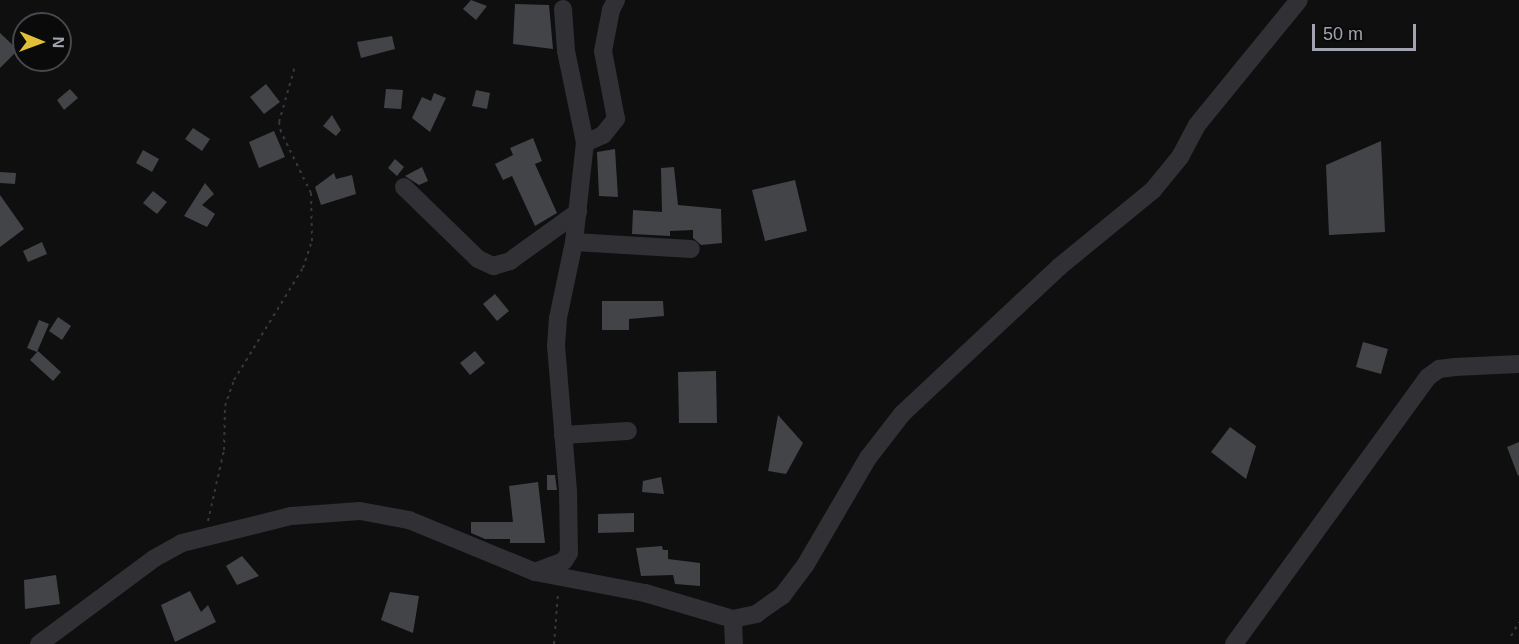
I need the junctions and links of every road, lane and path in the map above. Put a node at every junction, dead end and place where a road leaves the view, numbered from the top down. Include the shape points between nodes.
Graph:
1 (616, 0) edge
2 (1299, 0) edge
3 (563, 9) dead end
4 (296, 66) dead end
5 (585, 143) junction
6 (404, 187) dead end
7 (578, 212) junction
8 (574, 242) junction
9 (691, 249) dead end
10 (1519, 364) edge
11 (628, 431) dead end
12 (563, 435) junction
13 (204, 535) junction
14 (535, 572) junction
15 (559, 578) junction
16 (733, 619) junction
17 (1519, 622) edge
18 (1511, 636) dead end
19 (39, 644) edge
20 (554, 644) edge
21 (734, 644) edge
22 (1234, 644) edge

1 - 5 street via 610,10 603,51 616,119 603,135
2 - 16 street via 1197,125 1180,157 1153,190 1059,267 902,414 868,458 806,564 782,596 756,614
3 - 5 street via 566,51
4 - 13 path via 279,122 311,193 312,241 303,268 234,380 225,406 224,450
5 - 7 street
6 - 7 street via 478,259 493,266 510,261
7 - 8 street
8 - 9 street
8 - 12 street via 562,290 556,346
10 - 22 street via 1439,369 1428,377
11 - 12 street
12 - 14 street via 569,553 564,561
13 - 14 street via 291,516 360,512 410,520
13 - 19 street via 155,558
14 - 15 street
15 - 16 street via 645,593
15 - 20 path
16 - 21 street
17 - 18 path

